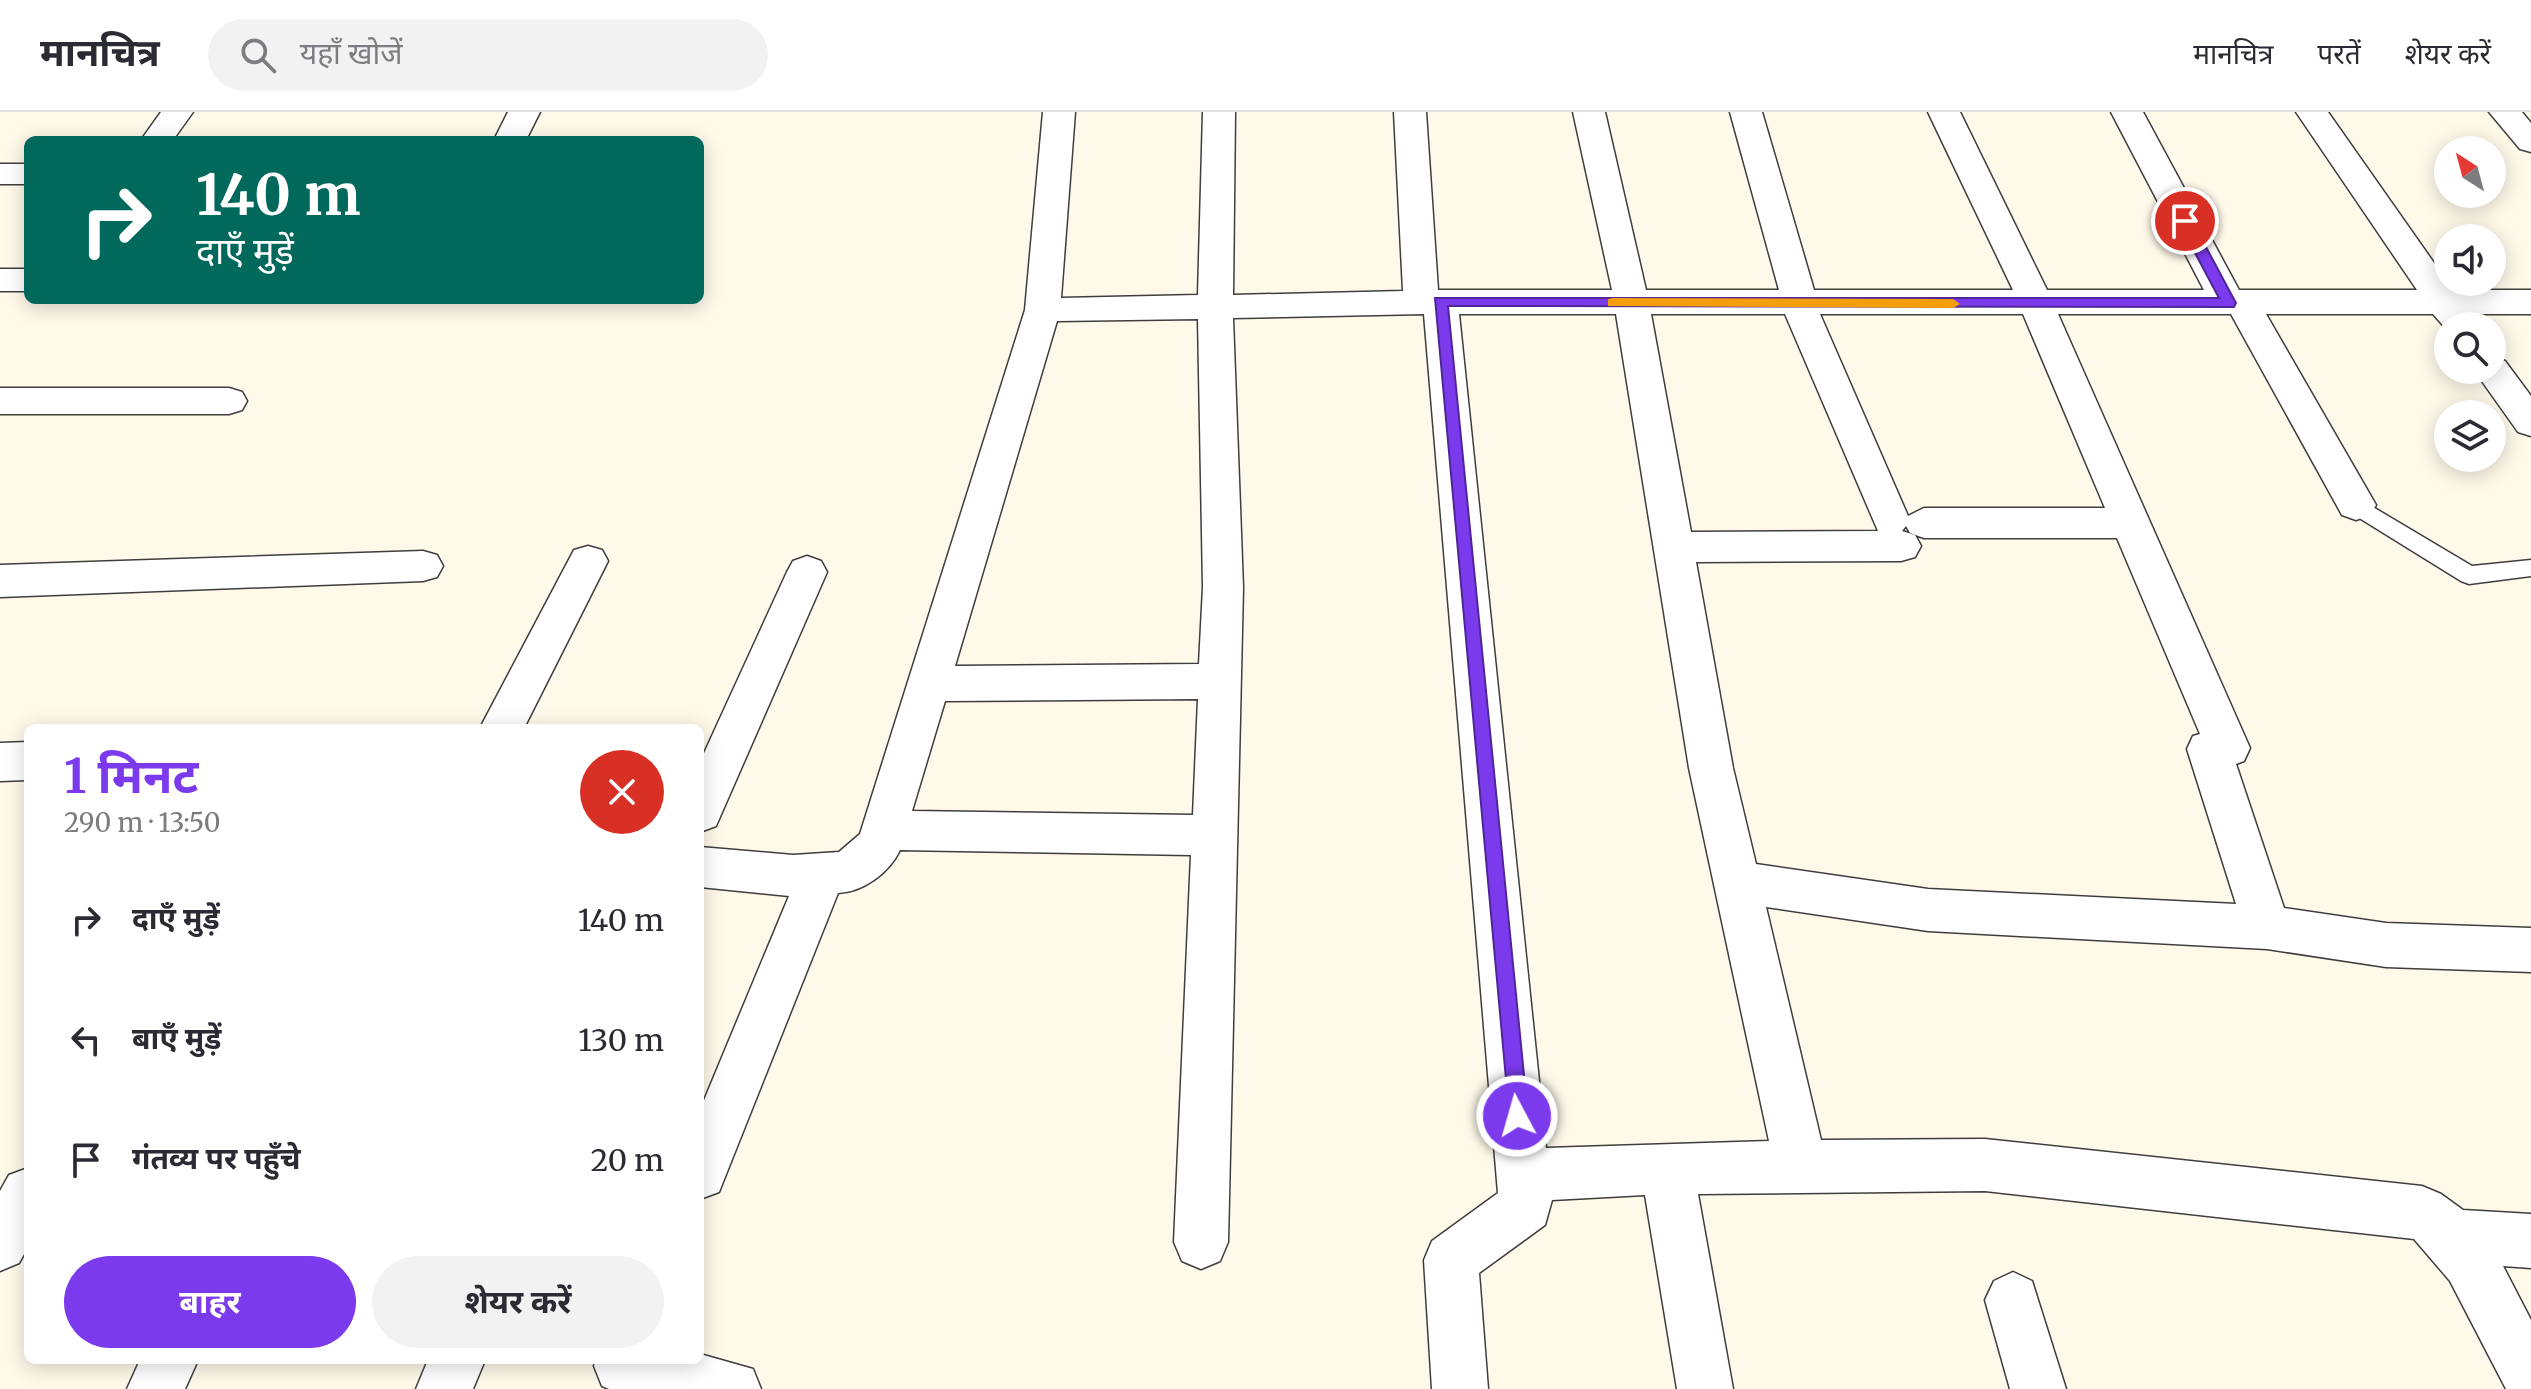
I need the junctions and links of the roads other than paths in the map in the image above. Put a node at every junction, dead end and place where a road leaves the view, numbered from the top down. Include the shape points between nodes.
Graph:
1 (177, 112) edge
2 (524, 112) edge
3 (1059, 112) edge
4 (1219, 112) edge
5 (1410, 112) edge
6 (1589, 112) edge
7 (1746, 112) edge
8 (1944, 112) edge
9 (2127, 112) edge
10 (2312, 112) edge
11 (2505, 112) edge
12 (160, 136) edge
13 (512, 136) edge
14 (2531, 142) edge
15 (0, 174) edge
16 (24, 174) edge
17 (0, 280) edge
18 (24, 280) edge
19 (1431, 302) junction
20 (2531, 302) edge
21 (1632, 303) junction
22 (1802, 303) junction
23 (2036, 303) junction
24 (2235, 303) junction
25 (1215, 307) junction
26 (1043, 310) junction
27 (2450, 312) edge
28 (2464, 312) edge
29 (2434, 313) edge
30 (2502, 384) edge
31 (0, 401) edge
32 (229, 401) dead end
33 (2531, 423) edge
34 (2356, 505) joint
35 (2131, 523) junction
36 (1905, 530) junction
37 (1673, 547) junction
38 (588, 561) dead end
39 (423, 566) dead end
40 (2531, 568) edge
41 (807, 572) dead end
42 (0, 581) edge
43 (1220, 681) junction
44 (929, 684) junction
45 (504, 724) edge
46 (24, 761) edge
47 (0, 762) edge
48 (704, 803) edge
49 (884, 830) junction
50 (1215, 835) junction
51 (704, 867) edge
52 (822, 874) junction
53 (1737, 882) junction
54 (2267, 927) junction
55 (2531, 950) edge
56 (704, 1163) edge
57 (1801, 1167) junction
58 (1667, 1168) junction
59 (1523, 1175) junction
60 (24, 1201) edge
61 (2455, 1237) junction
62 (2531, 1241) edge
63 (1201, 1242) dead end
64 (0, 1244) edge
65 (2013, 1300) dead end
66 (168, 1364) edge
67 (455, 1364) edge
68 (619, 1372) edge
69 (2531, 1380) edge
70 (155, 1389) edge
71 (444, 1389) edge
72 (733, 1389) edge
73 (1460, 1389) edge
74 (1705, 1389) edge
75 (2038, 1389) edge

1 - 12 street
2 - 13 street
3 - 26 street
4 - 25 street
5 - 19 street
6 - 21 street
7 - 22 street
8 - 23 street
9 - 24 street
10 - 27 street
11 - 14 street
15 - 16 street
17 - 18 street
19 - 21 street
19 - 25 street
19 - 59 street
20 - 28 street
21 - 22 street
21 - 37 street
22 - 23 street
22 - 36 street via 1805,321
23 - 24 street
23 - 35 street
24 - 29 street
24 - 34 street
25 - 26 street
25 - 43 street via 1223,587
26 - 44 street
30 - 33 street
31 - 32 street
34 - 40 lane via 2469,575
35 - 36 street
35 - 54 street via 2218,748
36 - 37 street
37 - 53 street via 1711,768
38 - 45 street
39 - 42 street
41 - 48 street
43 - 44 street
43 - 50 street
44 - 49 street
46 - 47 street
49 - 50 street
49 - 52 street via 879,846 849,872
50 - 63 street
51 - 52 street
52 - 56 street
53 - 54 street via 1928,910
53 - 57 street
54 - 55 street via 2386,945
57 - 58 street
57 - 61 street via 1985,1165 2422,1213
58 - 59 street
58 - 74 street
59 - 73 street via 1526,1206 1451,1260
60 - 64 street
61 - 62 street
61 - 69 street
65 - 75 street
66 - 70 street
67 - 71 street
68 - 72 street

